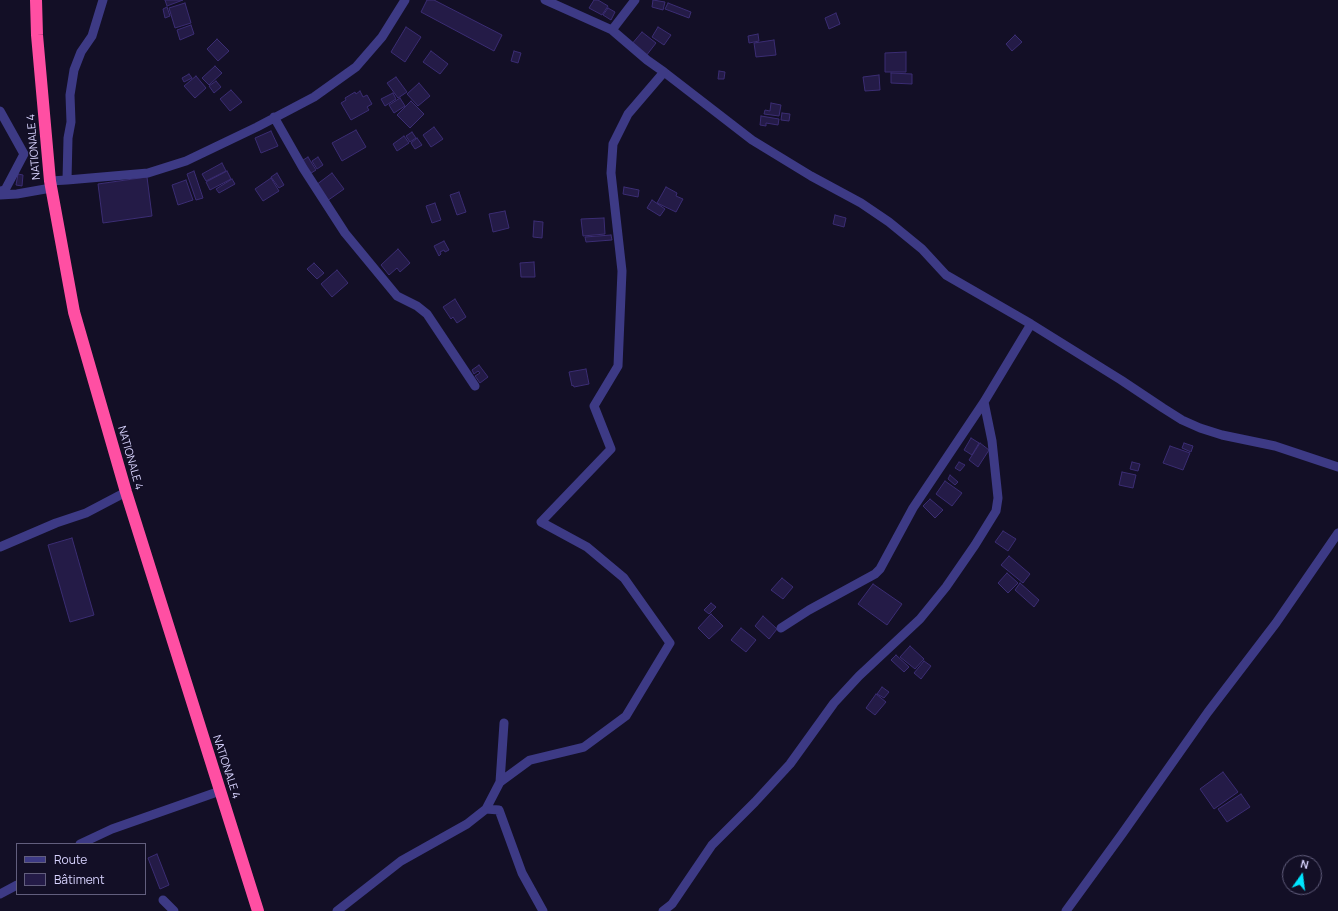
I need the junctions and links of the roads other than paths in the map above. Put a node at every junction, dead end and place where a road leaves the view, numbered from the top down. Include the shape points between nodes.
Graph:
1 (36, 0) edge
2 (103, 0) edge
3 (404, 0) edge
4 (545, 0) edge
5 (635, 0) edge
6 (612, 30) junction
7 (664, 72) junction
8 (0, 111) edge
9 (274, 117) junction
10 (67, 180) junction
11 (51, 185) junction
12 (0, 191) edge
13 (0, 195) edge
14 (1031, 324) junction
15 (475, 386) dead end
16 (984, 402) junction
17 (1338, 468) edge
18 (126, 492) junction
19 (1338, 533) edge
20 (0, 547) edge
21 (781, 628) dead end
22 (504, 723) dead end
23 (500, 782) junction
24 (220, 791) junction
25 (486, 809) junction
26 (82, 843) edge
27 (16, 886) edge
28 (0, 894) edge
29 (163, 900) dead end
30 (174, 911) edge
31 (258, 911) edge
32 (337, 911) edge
33 (543, 911) edge
34 (662, 911) edge
35 (1066, 911) edge

1 - 11 highway, NATIONALE 4
2 - 10 street via 92,36 81,52 74,70 70,95
3 - 9 street via 382,37 356,67 314,97
4 - 6 street
5 - 6 street
6 - 7 street via 634,51
7 - 14 street via 752,140 889,222 922,249 946,275
7 - 23 street via 628,114 613,144 611,173 622,271 618,366 594,406 611,449 541,522 587,547 624,578 670,643 626,716 584,747 530,760
8 - 12 street via 24,154 5,190
9 - 10 street via 186,160 148,173
9 - 15 street via 345,233 397,296 418,306 427,314
10 - 11 street
11 - 13 street via 17,194
11 - 18 highway, NATIONALE 4 via 74,312
14 - 16 street
14 - 17 street via 1182,420 1222,435 1275,446
16 - 21 street via 913,508 880,569
16 - 34 street via 992,441 998,498 996,510 975,545 920,619 834,703 790,764 712,845 672,904
18 - 20 street via 86,513
18 - 24 highway, NATIONALE 4
19 - 35 street via 1276,623 1204,717
22 - 23 street
23 - 25 street
24 - 26 street via 112,829
24 - 31 highway, NATIONALE 4
25 - 32 street via 467,824 401,861
25 - 33 street via 499,810 522,873
27 - 28 street
29 - 30 street

